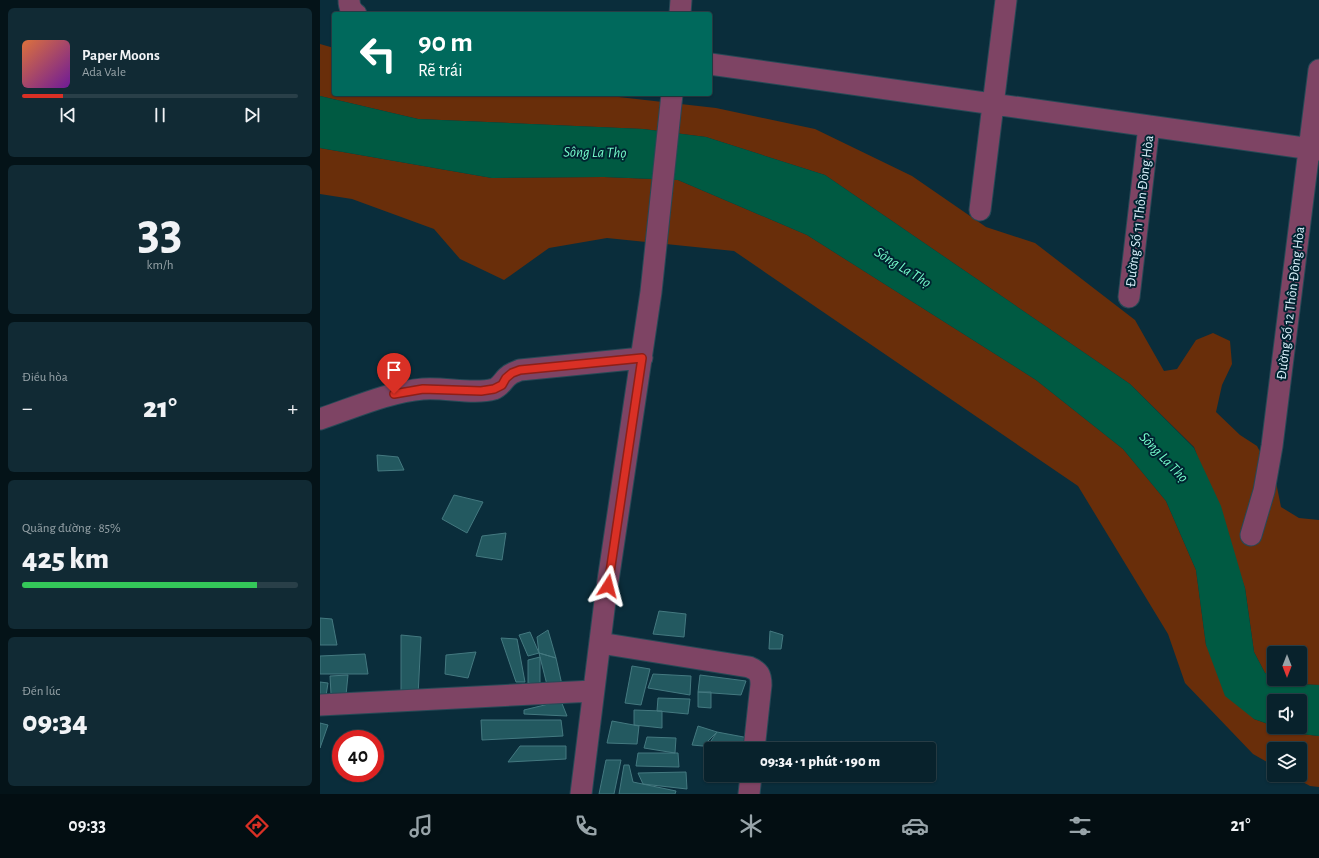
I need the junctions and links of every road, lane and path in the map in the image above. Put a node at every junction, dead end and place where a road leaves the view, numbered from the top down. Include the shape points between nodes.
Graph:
1 (349, 0) edge
2 (681, 0) edge
3 (1006, 0) edge
4 (354, 12) edge
5 (680, 12) edge
6 (712, 64) edge
7 (1319, 70) edge
8 (672, 96) edge
9 (993, 104) junction
10 (1149, 126) junction
11 (1314, 149) edge
12 (980, 210) dead end
13 (1129, 296) dead end
14 (642, 358) junction
15 (320, 419) edge
16 (1251, 535) dead end
17 (600, 643) junction
18 (593, 691) junction
19 (320, 705) edge
20 (755, 742) edge
21 (750, 782) edge
22 (581, 794) edge
23 (749, 794) edge

1 - 4 street
2 - 5 street
3 - 9 street
6 - 9 street
7 - 11 street, Đường Số 12 Thôn Đông Hòa
8 - 14 street via 652,292
9 - 10 street
9 - 12 street
10 - 11 street
10 - 13 street, Đường Số 11 Thôn Đông Hòa
11 - 16 street, Đường Số 12 Thôn Đông Hòa via 1272,446 1264,491
14 - 15 street via 520,370 512,373 502,385 494,389 423,389 394,394
14 - 17 street
17 - 18 street
17 - 20 street via 749,667 757,671 761,676 761,685
18 - 19 street
18 - 22 street
21 - 23 street

